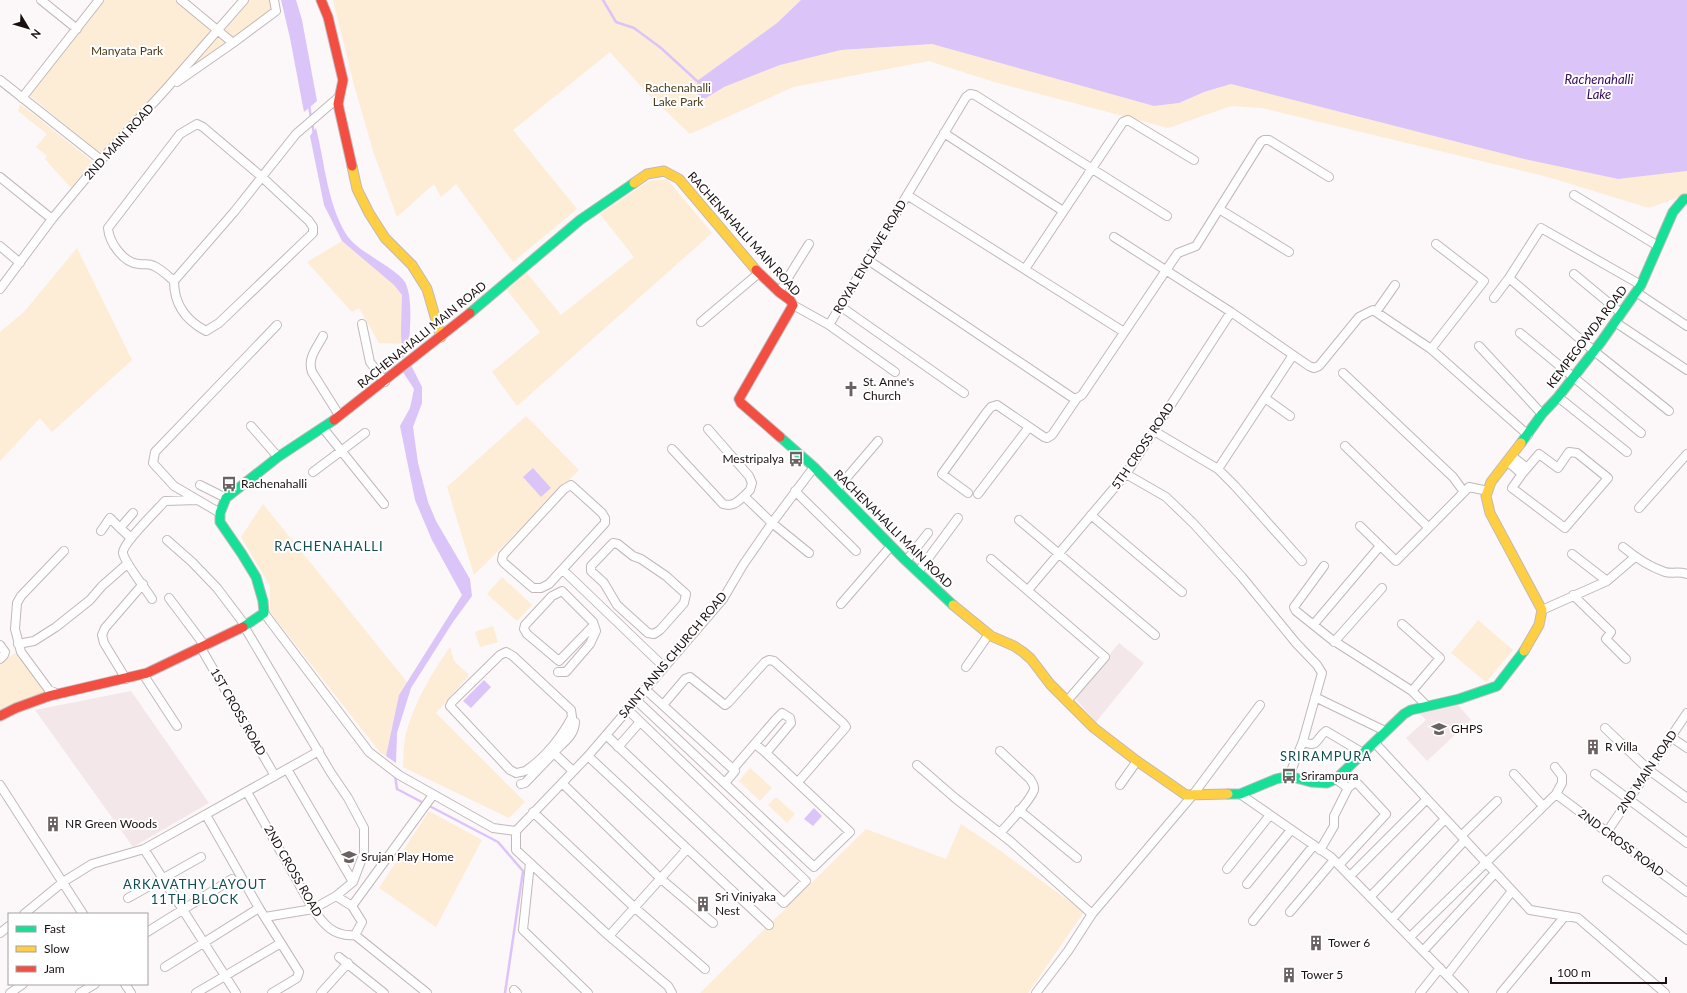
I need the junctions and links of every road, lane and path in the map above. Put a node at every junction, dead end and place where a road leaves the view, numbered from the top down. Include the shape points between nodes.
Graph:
1 (41, 0) edge
2 (99, 0) edge
3 (181, 0) edge
4 (244, 0) edge
5 (274, 0) edge
6 (321, 0) edge
7 (77, 29) junction
8 (218, 30) junction
9 (233, 43) junction
10 (0, 80) edge
11 (166, 89) junction
12 (340, 96) junction
13 (22, 98) junction
14 (944, 133) junction
15 (101, 160) junction
16 (1194, 160) dead end
17 (1091, 168) junction
18 (262, 176) junction
19 (0, 177) edge
20 (1329, 177) dead end
21 (907, 195) junction
22 (1574, 196) dead end
23 (1687, 199) edge
24 (1219, 209) junction
25 (1063, 211) junction
26 (1167, 216) dead end
27 (52, 219) junction
28 (1114, 237) dead end
29 (809, 244) dead end
30 (1436, 244) dead end
31 (0, 246) edge
32 (1658, 246) junction
33 (1289, 252) dead end
34 (868, 260) junction
35 (20, 263) junction
36 (1025, 269) junction
37 (1166, 270) junction
38 (759, 272) junction
39 (1574, 274) dead end
40 (1509, 278) junction
41 (174, 281) junction
42 (1395, 285) dead end
43 (0, 289) edge
44 (1639, 289) junction
45 (779, 292) junction
46 (1494, 298) dead end
47 (793, 306) junction
48 (840, 306) junction
49 (1231, 312) junction
50 (1376, 312) junction
51 (1621, 313) junction
52 (701, 322) dead end
53 (1615, 322) junction
54 (362, 324) dead end
55 (277, 325) dead end
56 (829, 325) junction
57 (1687, 326) edge
58 (1124, 332) junction
59 (1520, 334) dead end
60 (323, 336) dead end
61 (441, 337) junction
62 (1479, 346) dead end
63 (1431, 349) junction
64 (1594, 351) junction
65 (1293, 356) junction
66 (1687, 370) edge
67 (895, 372) dead end
68 (1343, 373) dead end
69 (1572, 378) junction
70 (385, 382) junction
71 (964, 393) dead end
72 (1558, 397) junction
73 (1077, 398) junction
74 (1265, 398) junction
75 (1669, 411) dead end
76 (1542, 414) junction
77 (339, 415) junction
78 (1290, 416) dead end
79 (251, 426) dead end
80 (1029, 427) junction
81 (323, 428) junction
82 (708, 429) dead end
83 (1154, 431) junction
84 (365, 433) dead end
85 (1641, 433) dead end
86 (1528, 435) junction
87 (878, 441) dead end
88 (1344, 446) dead end
89 (672, 449) dead end
90 (342, 451) junction
91 (1627, 452) dead end
92 (1687, 454) edge
93 (278, 457) junction
94 (1510, 459) junction
95 (814, 467) junction
96 (1218, 469) junction
97 (1524, 471) junction
98 (313, 472) dead end
99 (1126, 474) junction
100 (200, 486) dead end
101 (1489, 486) junction
102 (837, 489) junction
103 (795, 492) junction
104 (1464, 492) junction
105 (968, 493) dead end
106 (978, 494) dead end
107 (744, 496) junction
108 (226, 498) junction
109 (197, 500) junction
110 (384, 504) dead end
111 (1639, 508) dead end
112 (133, 513) dead end
113 (220, 513) junction
114 (1092, 515) junction
115 (958, 518) dead end
116 (1020, 520) dead end
117 (772, 523) junction
118 (1360, 526) dead end
119 (1428, 527) junction
120 (120, 528) junction
121 (101, 531) dead end
122 (928, 533) dead end
123 (132, 538) junction
124 (167, 540) dead end
125 (891, 546) junction
126 (1380, 546) junction
127 (1622, 547) dead end
128 (856, 551) dead end
129 (64, 552) dead end
130 (809, 553) dead end
131 (1058, 554) junction
132 (1572, 554) dead end
133 (1635, 557) junction
134 (991, 559) dead end
135 (906, 561) junction
136 (1302, 561) dead end
137 (128, 564) junction
138 (1324, 566) dead end
139 (563, 570) junction
140 (918, 572) junction
141 (1687, 574) edge
142 (1608, 581) junction
143 (143, 584) junction
144 (577, 584) junction
145 (1382, 588) dead end
146 (1028, 590) junction
147 (1182, 592) dead end
148 (564, 594) junction
149 (1573, 595) junction
150 (169, 598) dead end
151 (152, 600) dead end
152 (841, 604) dead end
153 (617, 605) junction
154 (1542, 610) junction
155 (264, 612) junction
156 (531, 612) dead end
157 (608, 614) junction
158 (593, 622) junction
159 (1314, 624) junction
160 (1402, 624) dead end
161 (244, 625) junction
162 (989, 634) junction
163 (1155, 635) dead end
164 (1334, 642) junction
165 (18, 644) junction
166 (0, 645) edge
167 (203, 647) junction
168 (0, 659) edge
169 (1626, 659) dead end
170 (664, 667) junction
171 (966, 667) dead end
172 (558, 672) dead end
173 (143, 674) junction
174 (126, 678) junction
175 (645, 689) junction
176 (1412, 691) junction
177 (56, 693) junction
178 (1315, 697) junction
179 (636, 700) junction
180 (1067, 701) junction
181 (663, 705) junction
182 (1260, 705) dead end
183 (1427, 706) junction
184 (627, 709) junction
185 (1687, 713) edge
186 (0, 716) edge
187 (576, 722) dead end
188 (640, 722) junction
189 (177, 726) dead end
190 (1605, 728) dead end
191 (1384, 731) junction
192 (606, 735) junction
193 (1671, 737) junction
194 (1302, 742) junction
195 (1374, 742) junction
196 (755, 744) junction
197 (618, 747) junction
198 (1687, 748) edge
199 (319, 751) junction
200 (1000, 751) dead end
201 (550, 752) junction
202 (766, 753) junction
203 (1363, 753) junction
204 (588, 756) junction
205 (1137, 761) junction
206 (917, 765) dead end
207 (1554, 767) dead end
208 (287, 769) junction
209 (733, 769) junction
210 (1649, 770) junction
211 (571, 773) junction
212 (1514, 774) dead end
213 (1595, 774) dead end
214 (275, 776) junction
215 (1289, 776) junction
216 (1336, 779) junction
217 (723, 781) junction
218 (798, 782) junction
219 (562, 783) junction
220 (521, 784) dead end
221 (0, 785) edge
222 (1120, 785) dead end
223 (1348, 788) junction
224 (247, 792) junction
225 (1240, 794) junction
226 (1556, 794) junction
227 (433, 795) junction
228 (1192, 796) junction
229 (1687, 798) edge
230 (1427, 799) junction
231 (1629, 800) junction
232 (1497, 801) dead end
233 (1543, 806) junction
234 (1020, 810) junction
235 (533, 812) junction
236 (206, 815) junction
237 (1270, 815) junction
238 (1445, 819) junction
239 (1291, 830) junction
240 (516, 831) junction
241 (1607, 832) junction
242 (1000, 833) junction
243 (1463, 838) junction
244 (1687, 843) edge
245 (1317, 847) junction
246 (687, 848) junction
247 (144, 849) junction
248 (201, 857) dead end
249 (1077, 858) dead end
250 (1336, 862) junction
251 (1486, 862) junction
252 (530, 863) junction
253 (1227, 869) dead end
254 (1495, 873) junction
255 (1350, 876) junction
256 (162, 878) junction
257 (660, 878) junction
258 (232, 879) dead end
259 (1607, 880) dead end
260 (63, 882) junction
261 (353, 882) junction
262 (1247, 884) dead end
263 (1512, 891) junction
264 (1687, 892) edge
265 (336, 896) junction
266 (1370, 897) junction
267 (128, 898) dead end
268 (352, 906) junction
269 (634, 907) junction
270 (259, 908) junction
271 (313, 908) junction
272 (183, 910) junction
273 (1290, 912) dead end
274 (25, 913) edge
275 (82, 913) edge
276 (1092, 914) junction
277 (1565, 916) junction
278 (265, 917) junction
279 (1392, 919) junction
280 (1253, 921) dead end
281 (713, 923) dead end
282 (768, 925) dead end
283 (8, 927) edge
284 (148, 931) edge
285 (0, 933) edge
286 (355, 935) junction
287 (609, 936) junction
288 (1410, 938) junction
289 (1687, 940) edge
290 (204, 943) junction
291 (281, 943) junction
292 (1423, 951) junction
293 (339, 956) dead end
294 (348, 963) junction
295 (165, 967) dead end
296 (1440, 968) junction
297 (705, 969) dead end
298 (1447, 975) junction
299 (225, 976) junction
300 (22, 985) edge
301 (93, 985) edge
302 (10, 993) edge
303 (80, 993) edge
304 (196, 993) edge
305 (236, 993) edge
306 (272, 993) edge
307 (321, 993) edge
308 (384, 993) edge
309 (427, 993) edge
310 (588, 993) edge
311 (672, 993) edge
312 (1036, 993) edge
313 (1420, 993) edge
314 (1464, 993) edge
315 (1501, 993) edge
316 (1665, 993) edge

1 - 7 street
2 - 7 street
3 - 8 street
4 - 8 street, 2ND MAIN ROAD
5 - 9 street via 276,11
6 - 12 street via 328,17 343,80
7 - 13 street
8 - 9 street
8 - 11 street, 2ND MAIN ROAD
9 - 11 street
10 - 13 street
11 - 15 street, 2ND MAIN ROAD
12 - 18 street via 296,134
12 - 61 street via 338,104 357,189 385,238 412,265 427,289
13 - 15 street
14 - 17 street, ROYAL ENCLAVE ROAD via 966,97 970,94 975,95
14 - 21 street, ROYAL ENCLAVE ROAD
14 - 25 street
15 - 27 street, 2ND MAIN ROAD
16 - 17 street via 1128,120 1123,122
17 - 25 street
17 - 26 street, ROYAL ENCLAVE ROAD
18 - 41 street
18 - 41 street via 309,221 313,233 219,323 206,331 187,317 178,306
18 - 41 street via 203,127 197,124 180,134 108,228 109,237 117,250 131,262 156,266
19 - 27 street
20 - 24 street via 1269,140 1264,140
21 - 34 street, ROYAL ENCLAVE ROAD
21 - 36 street
22 - 32 street
23 - 32 street, KEMPEGOWDA ROAD via 1684,199 1673,212
24 - 33 street
24 - 37 street via 1198,244 1178,253
25 - 36 street
27 - 35 street, 2ND MAIN ROAD
28 - 37 street
29 - 45 street
30 - 63 street via 1484,281
31 - 35 street
32 - 44 street, KEMPEGOWDA ROAD
34 - 48 street, ROYAL ENCLAVE ROAD
34 - 73 street via 1073,398
35 - 43 street, 2ND MAIN ROAD
36 - 58 street
37 - 49 street
37 - 58 street
38 - 45 street, RACHENAHALLI MAIN ROAD
38 - 52 street
38 - 61 street, RACHENAHALLI MAIN ROAD via 679,179 664,171 647,174 580,220
39 - 51 street
40 - 44 street via 1541,228
40 - 46 street
40 - 64 street
42 - 50 street
44 - 51 street, KEMPEGOWDA ROAD
44 - 57 street
45 - 47 street, RACHENAHALLI MAIN ROAD via 790,300
47 - 56 street, ROYAL ENCLAVE ROAD
47 - 95 street, RACHENAHALLI MAIN ROAD via 739,399
48 - 56 street, ROYAL ENCLAVE ROAD
48 - 71 street
49 - 65 street
49 - 83 street, 5TH CROSS ROAD
50 - 63 street
50 - 65 street via 1373,310 1359,317 1319,366 1314,368
51 - 53 street, KEMPEGOWDA ROAD
53 - 64 street, KEMPEGOWDA ROAD
53 - 66 street
54 - 70 street via 370,362
55 - 109 street via 155,452 153,463 174,486
56 - 67 street
58 - 73 street via 1082,395
59 - 69 street
60 - 77 street via 310,360 310,366
61 - 70 street, RACHENAHALLI MAIN ROAD
62 - 76 street
63 - 86 street
64 - 69 street, KEMPEGOWDA ROAD
64 - 75 street
65 - 74 street
68 - 104 street via 1453,477
69 - 72 street, KEMPEGOWDA ROAD
69 - 85 street
70 - 77 street, RACHENAHALLI MAIN ROAD
72 - 76 street, KEMPEGOWDA ROAD
72 - 91 street
73 - 80 street via 1052,435 1044,438
74 - 78 street
74 - 96 street
76 - 86 street, KEMPEGOWDA ROAD
77 - 81 street, RACHENAHALLI MAIN ROAD
79 - 93 street
80 - 105 street via 997,405 991,407 942,474
80 - 106 street
81 - 90 street
81 - 93 street, RACHENAHALLI MAIN ROAD
82 - 107 street via 749,476 752,483
83 - 96 street
83 - 99 street, 5TH CROSS ROAD
84 - 90 street
86 - 94 street, KEMPEGOWDA ROAD
87 - 102 street
88 - 119 street
89 - 107 street via 724,504 735,504
90 - 98 street
90 - 110 street
92 - 111 street
93 - 108 street, RACHENAHALLI MAIN ROAD
94 - 97 street
94 - 101 street, KEMPEGOWDA ROAD
95 - 102 street, RACHENAHALLI MAIN ROAD
95 - 103 street, SAINT ANNS CHURCH ROAD
96 - 136 street
97 - 97 street via 1539,454 1558,468 1569,452 1577,453 1608,478 1565,528 1512,488
99 - 114 street, 5TH CROSS ROAD
99 - 178 street via 1166,498 1194,524 1317,665 1322,673
100 - 108 street
101 - 104 street via 1469,487
101 - 154 street via 1486,496 1490,513
102 - 125 street, RACHENAHALLI MAIN ROAD
103 - 117 street, SAINT ANNS CHURCH ROAD
103 - 128 street
104 - 119 street
107 - 117 street
108 - 113 street, RACHENAHALLI MAIN ROAD
109 - 113 street
109 - 123 street via 165,501
112 - 120 street
113 - 155 street via 220,522 263,593
114 - 131 street, 5TH CROSS ROAD
114 - 147 street
115 - 140 street
116 - 131 street
117 - 130 street
117 - 170 street, SAINT ANNS CHURCH ROAD via 723,600
118 - 126 street
119 - 126 street via 1396,561
120 - 121 street via 110,518
120 - 123 street
122 - 135 street
123 - 137 street via 122,550
124 - 161 street via 217,588
125 - 135 street, RACHENAHALLI MAIN ROAD
125 - 152 street
126 - 159 street
127 - 133 street
129 - 165 street via 28,588 17,603 15,629
131 - 146 street, 5TH CROSS ROAD
131 - 163 street
132 - 142 street
133 - 141 street via 1666,572 1679,571
133 - 142 street
134 - 146 street
135 - 140 street, RACHENAHALLI MAIN ROAD
137 - 143 street
137 - 165 street via 90,600 56,627 34,640
138 - 159 street via 1294,606 1296,611
139 - 139 street via 550,584 537,589 502,560 506,551 571,484 602,513 605,523
139 - 144 street
140 - 162 street, RACHENAHALLI MAIN ROAD
142 - 149 street
143 - 151 street
143 - 174 street via 105,628 102,635 104,643
144 - 148 street
144 - 157 street
145 - 164 street
146 - 180 street via 1105,657
148 - 156 street via 559,590 552,592
148 - 158 street
148 - 158 street via 552,596 525,625 527,634 559,661 593,626
149 - 154 street
149 - 169 street via 1611,632 1606,639
150 - 167 street, 1ST CROSS ROAD
153 - 153 street via 604,583 590,569 613,543 666,576 686,596 684,603 660,630 651,634
153 - 157 street
154 - 183 street via 1539,625 1526,649 1497,686
155 - 161 street
155 - 227 street via 369,752 384,765
157 - 170 street
158 - 172 street via 596,631 590,644 566,672
159 - 164 street
160 - 176 street via 1440,658
161 - 167 street
161 - 199 street
162 - 171 street
162 - 180 street, RACHENAHALLI MAIN ROAD via 1023,652
164 - 176 street
165 - 177 street via 25,659 49,690
166 - 168 street via 5,652
167 - 173 street
167 - 214 street, 1ST CROSS ROAD
170 - 175 street, SAINT ANNS CHURCH ROAD
173 - 174 street
173 - 189 street
174 - 177 street
175 - 179 street, SAINT ANNS CHURCH ROAD
175 - 181 street
176 - 183 street
177 - 186 street
178 - 191 street
178 - 194 street
179 - 184 street, SAINT ANNS CHURCH ROAD
179 - 217 street
180 - 205 street, RACHENAHALLI MAIN ROAD via 1094,728
181 - 209 street
181 - 218 street via 690,677 725,705 765,662 774,661 846,727
182 - 228 street
183 - 191 street via 1404,714
184 - 188 street
184 - 192 street, SAINT ANNS CHURCH ROAD
185 - 193 street, 2ND MAIN ROAD
187 - 201 street via 571,735
188 - 197 street
188 - 197 street via 806,881 784,903
190 - 210 street
191 - 195 street
192 - 197 street
192 - 204 street, SAINT ANNS CHURCH ROAD
193 - 198 street
193 - 210 street, 2ND MAIN ROAD
194 - 203 street via 1312,745 1326,731
194 - 215 street
195 - 203 street
195 - 230 street
196 - 202 street
196 - 202 street via 782,713 790,718 791,723
196 - 209 street
199 - 208 street
199 - 261 street via 364,828 364,853
200 - 234 street via 1034,783 1034,790
201 - 201 street via 527,770 516,773 510,770 450,706 500,655 506,652 571,710 572,717
201 - 211 street
201 - 220 street via 525,783
202 - 218 street
203 - 216 street
204 - 211 street, SAINT ANNS CHURCH ROAD
204 - 246 street
205 - 222 street
205 - 228 street, RACHENAHALLI MAIN ROAD
206 - 242 street
207 - 226 street via 1562,776 1562,783
208 - 214 street
208 - 261 street
209 - 217 street
210 - 229 street
210 - 231 street, 2ND MAIN ROAD
211 - 219 street, SAINT ANNS CHURCH ROAD
212 - 233 street
213 - 231 street
214 - 224 street
215 - 216 street via 1319,783
215 - 225 street
216 - 223 street
217 - 218 street via 814,867 850,832
219 - 235 street, SAINT ANNS CHURCH ROAD
219 - 257 street
221 - 260 street
223 - 245 street via 1334,816 1334,826
223 - 250 street via 1354,783 1358,784 1386,814
224 - 236 street
224 - 271 street, 2ND CROSS ROAD
225 - 228 street
225 - 237 street
226 - 233 street
226 - 241 street, 2ND CROSS ROAD
227 - 240 street via 493,828
227 - 268 street
228 - 276 street
230 - 238 street
230 - 255 street
231 - 241 street, 2ND MAIN ROAD
231 - 244 street
232 - 243 street
233 - 251 street
234 - 242 street
234 - 249 street
235 - 240 street, SAINT ANNS CHURCH ROAD
235 - 269 street
236 - 247 street
236 - 270 street
237 - 239 street
237 - 253 street
238 - 243 street
238 - 266 street
239 - 245 street
239 - 262 street
240 - 252 street via 516,850
241 - 264 street, 2ND CROSS ROAD
242 - 276 street
243 - 251 street
243 - 279 street
245 - 250 street
245 - 280 street
246 - 257 street
246 - 282 street
247 - 256 street
247 - 260 street via 92,864
248 - 256 street
250 - 255 street
250 - 273 street
251 - 254 street
251 - 288 street
252 - 287 street
252 - 310 street via 523,930
254 - 263 street
254 - 292 street
255 - 266 street
256 - 267 street
256 - 272 street
257 - 269 street
257 - 281 street
258 - 272 street
259 - 289 street
260 - 274 street
260 - 275 street
261 - 265 street
263 - 277 street via 1530,910
263 - 298 street
265 - 268 street
265 - 271 street
266 - 279 street
268 - 286 street via 362,922
269 - 287 street
269 - 297 street
270 - 278 street
270 - 290 street
271 - 278 street
271 - 286 street, 2ND CROSS ROAD via 322,922 334,931 344,936
272 - 284 street
272 - 290 street
276 - 312 street
277 - 315 street
277 - 316 street via 1578,918
278 - 291 street
279 - 288 street
283 - 285 street
286 - 309 street, 2ND CROSS ROAD
287 - 311 street via 668,986
288 - 292 street
290 - 295 street
290 - 299 street
291 - 299 street
291 - 306 street via 300,972 297,978
292 - 296 street
293 - 294 street
294 - 307 street
294 - 308 street
296 - 298 street
296 - 313 street
298 - 314 street
299 - 304 street
299 - 305 street
300 - 302 street
301 - 303 street

